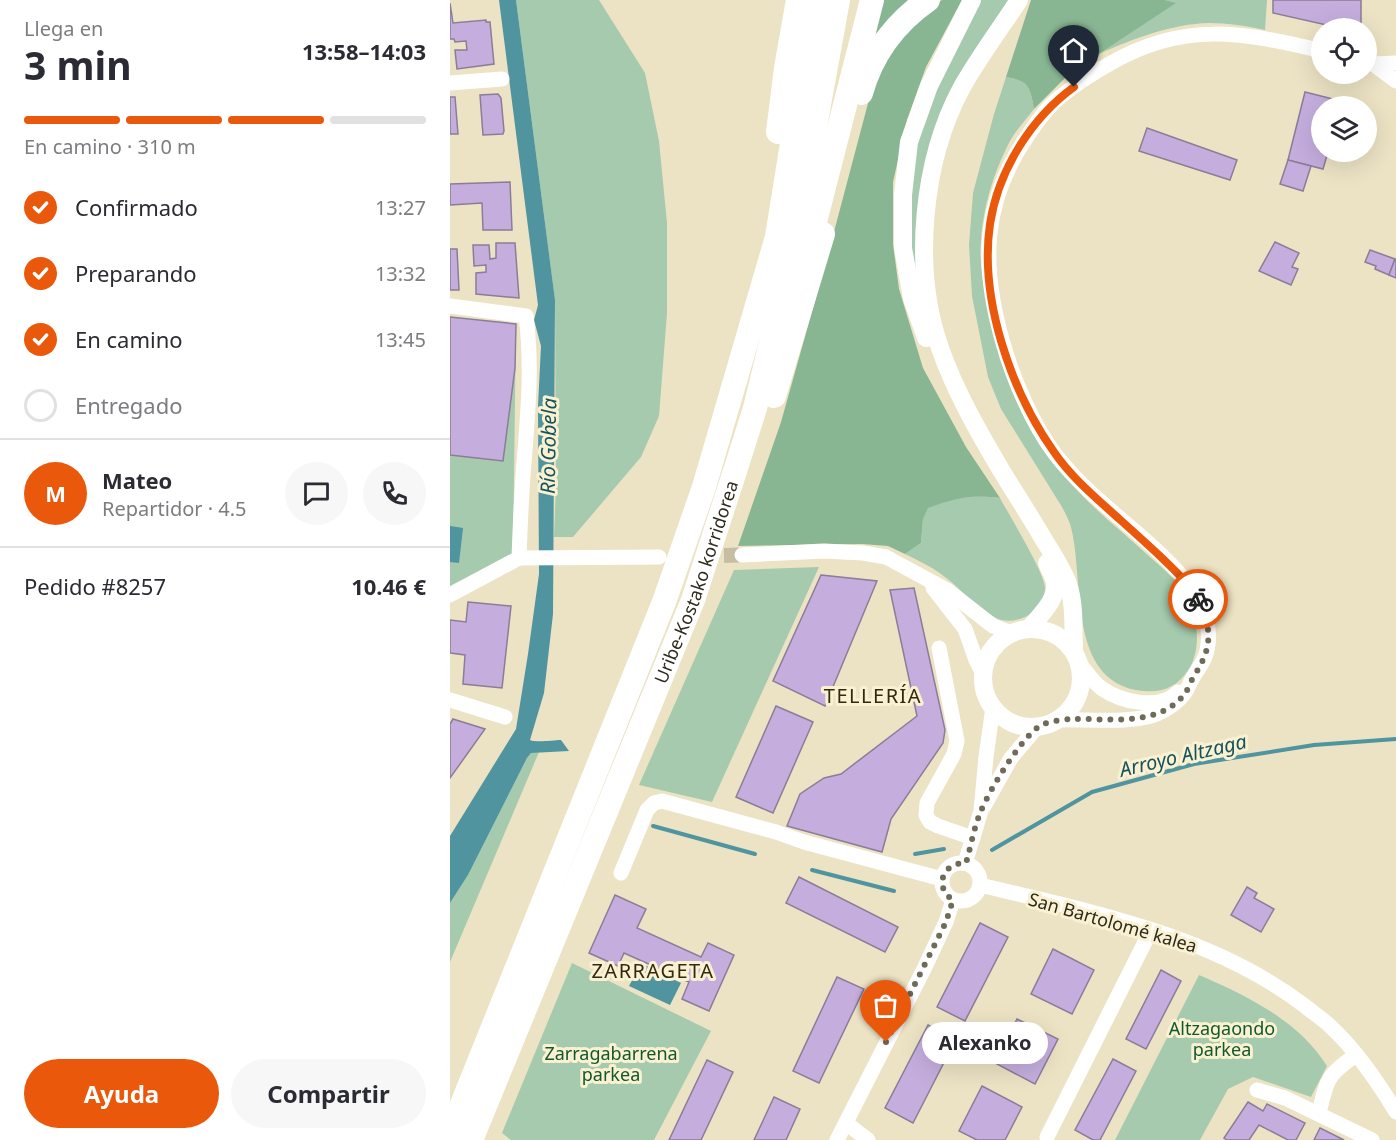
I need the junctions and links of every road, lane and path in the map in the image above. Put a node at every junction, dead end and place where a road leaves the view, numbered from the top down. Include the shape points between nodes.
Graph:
1 (789, 0) edge
2 (798, 0) edge
3 (815, 0) edge
4 (838, 0) edge
5 (872, 0) edge
6 (928, 0) edge
7 (1019, 0) edge
8 (968, 7) edge
9 (1311, 49) edge
10 (1377, 63) edge
11 (1396, 63) edge
12 (786, 68) junction
13 (1377, 68) edge
14 (502, 79) dead end
15 (1396, 81) edge
16 (450, 83) edge
17 (450, 306) edge
18 (753, 319) junction
19 (749, 475) junction
20 (742, 555) tunnel mouth
21 (659, 557) dead end
22 (522, 559) junction
23 (918, 573) junction
24 (450, 595) edge
25 (693, 600) junction
26 (1020, 631) junction
27 (939, 648) dead end
28 (1077, 657) junction
29 (984, 676) junction
30 (1193, 678) junction
31 (450, 700) edge
32 (993, 707) junction
33 (505, 717) dead end
34 (1058, 720) junction
35 (1038, 726) junction
36 (981, 811) junction
37 (973, 837) junction
38 (966, 863) junction
39 (621, 873) dead end
40 (942, 879) junction
41 (554, 880) junction
42 (980, 885) junction
43 (953, 900) junction
44 (1151, 930) junction
45 (1356, 1055) junction
46 (1257, 1090) dead end
47 (450, 1094) edge
48 (1396, 1112) edge
49 (1319, 1113) junction
50 (846, 1123) junction
51 (450, 1134) edge
52 (1048, 1139) edge
53 (471, 1140) edge
54 (837, 1140) edge
55 (868, 1140) edge
56 (1372, 1140) edge

1 - 12 highway
2 - 12 highway
3 - 18 highway, Uribe-Kostako korridorea via 777,237
4 - 25 highway, Uribe-Kostako korridorea via 775,332 755,408
5 - 19 highway
6 - 19 highway via 894,29 868,72 813,274
7 - 28 street via 962,88 943,134 924,229 925,283 950,376 1068,583
8 - 26 street via 929,86 909,142 903,248 912,298 934,359 981,451 1042,552 1055,583 1047,608
9 - 30 street via 1259,37 1196,33 1155,43 1122,57 1058,99 1035,124 1000,185 990,223 988,269 995,316 1018,386 1054,453 1091,494 1172,566 1196,593 1208,620 1208,643 1204,662
10 - 11 street
12 - 18 highway
13 - 15 street
14 - 16 street
17 - 22 street via 526,316 530,401 523,478
18 - 41 highway, Uribe-Kostako korridorea via 704,487 664,602
19 - 25 highway
20 - 23 street via 863,553 886,557
21 - 22 street
22 - 24 street
23 - 26 street via 993,626
23 - 29 street via 965,629
25 - 53 highway, Uribe-Kostako korridorea
26 - 28 street via 1054,634
26 - 29 street via 1001,640 992,650
27 - 37 street via 957,741 927,803 926,814 938,826
28 - 30 street via 1099,687 1136,702 1173,697
28 - 34 street via 1082,679 1078,695
29 - 32 street
30 - 34 street via 1185,693 1149,717
31 - 33 street
32 - 35 street via 1013,722
32 - 36 street
34 - 35 street
35 - 36 street via 1011,758
36 - 37 street
37 - 38 street
38 - 40 street via 948,868
38 - 42 street via 975,869
39 - 40 street via 646,810 662,801
40 - 43 street via 944,891
41 - 47 highway
41 - 51 highway
42 - 43 street via 973,897 960,902
42 - 44 street, San Bartolomé kalea
43 - 50 street via 924,969
44 - 45 street, San Bartolomé kalea via 1216,953 1284,989 1330,1025
44 - 52 street
45 - 48 street, San Bartolomé kalea
45 - 49 street via 1333,1071 1324,1088
46 - 49 street
49 - 56 street
50 - 54 street
50 - 55 street

